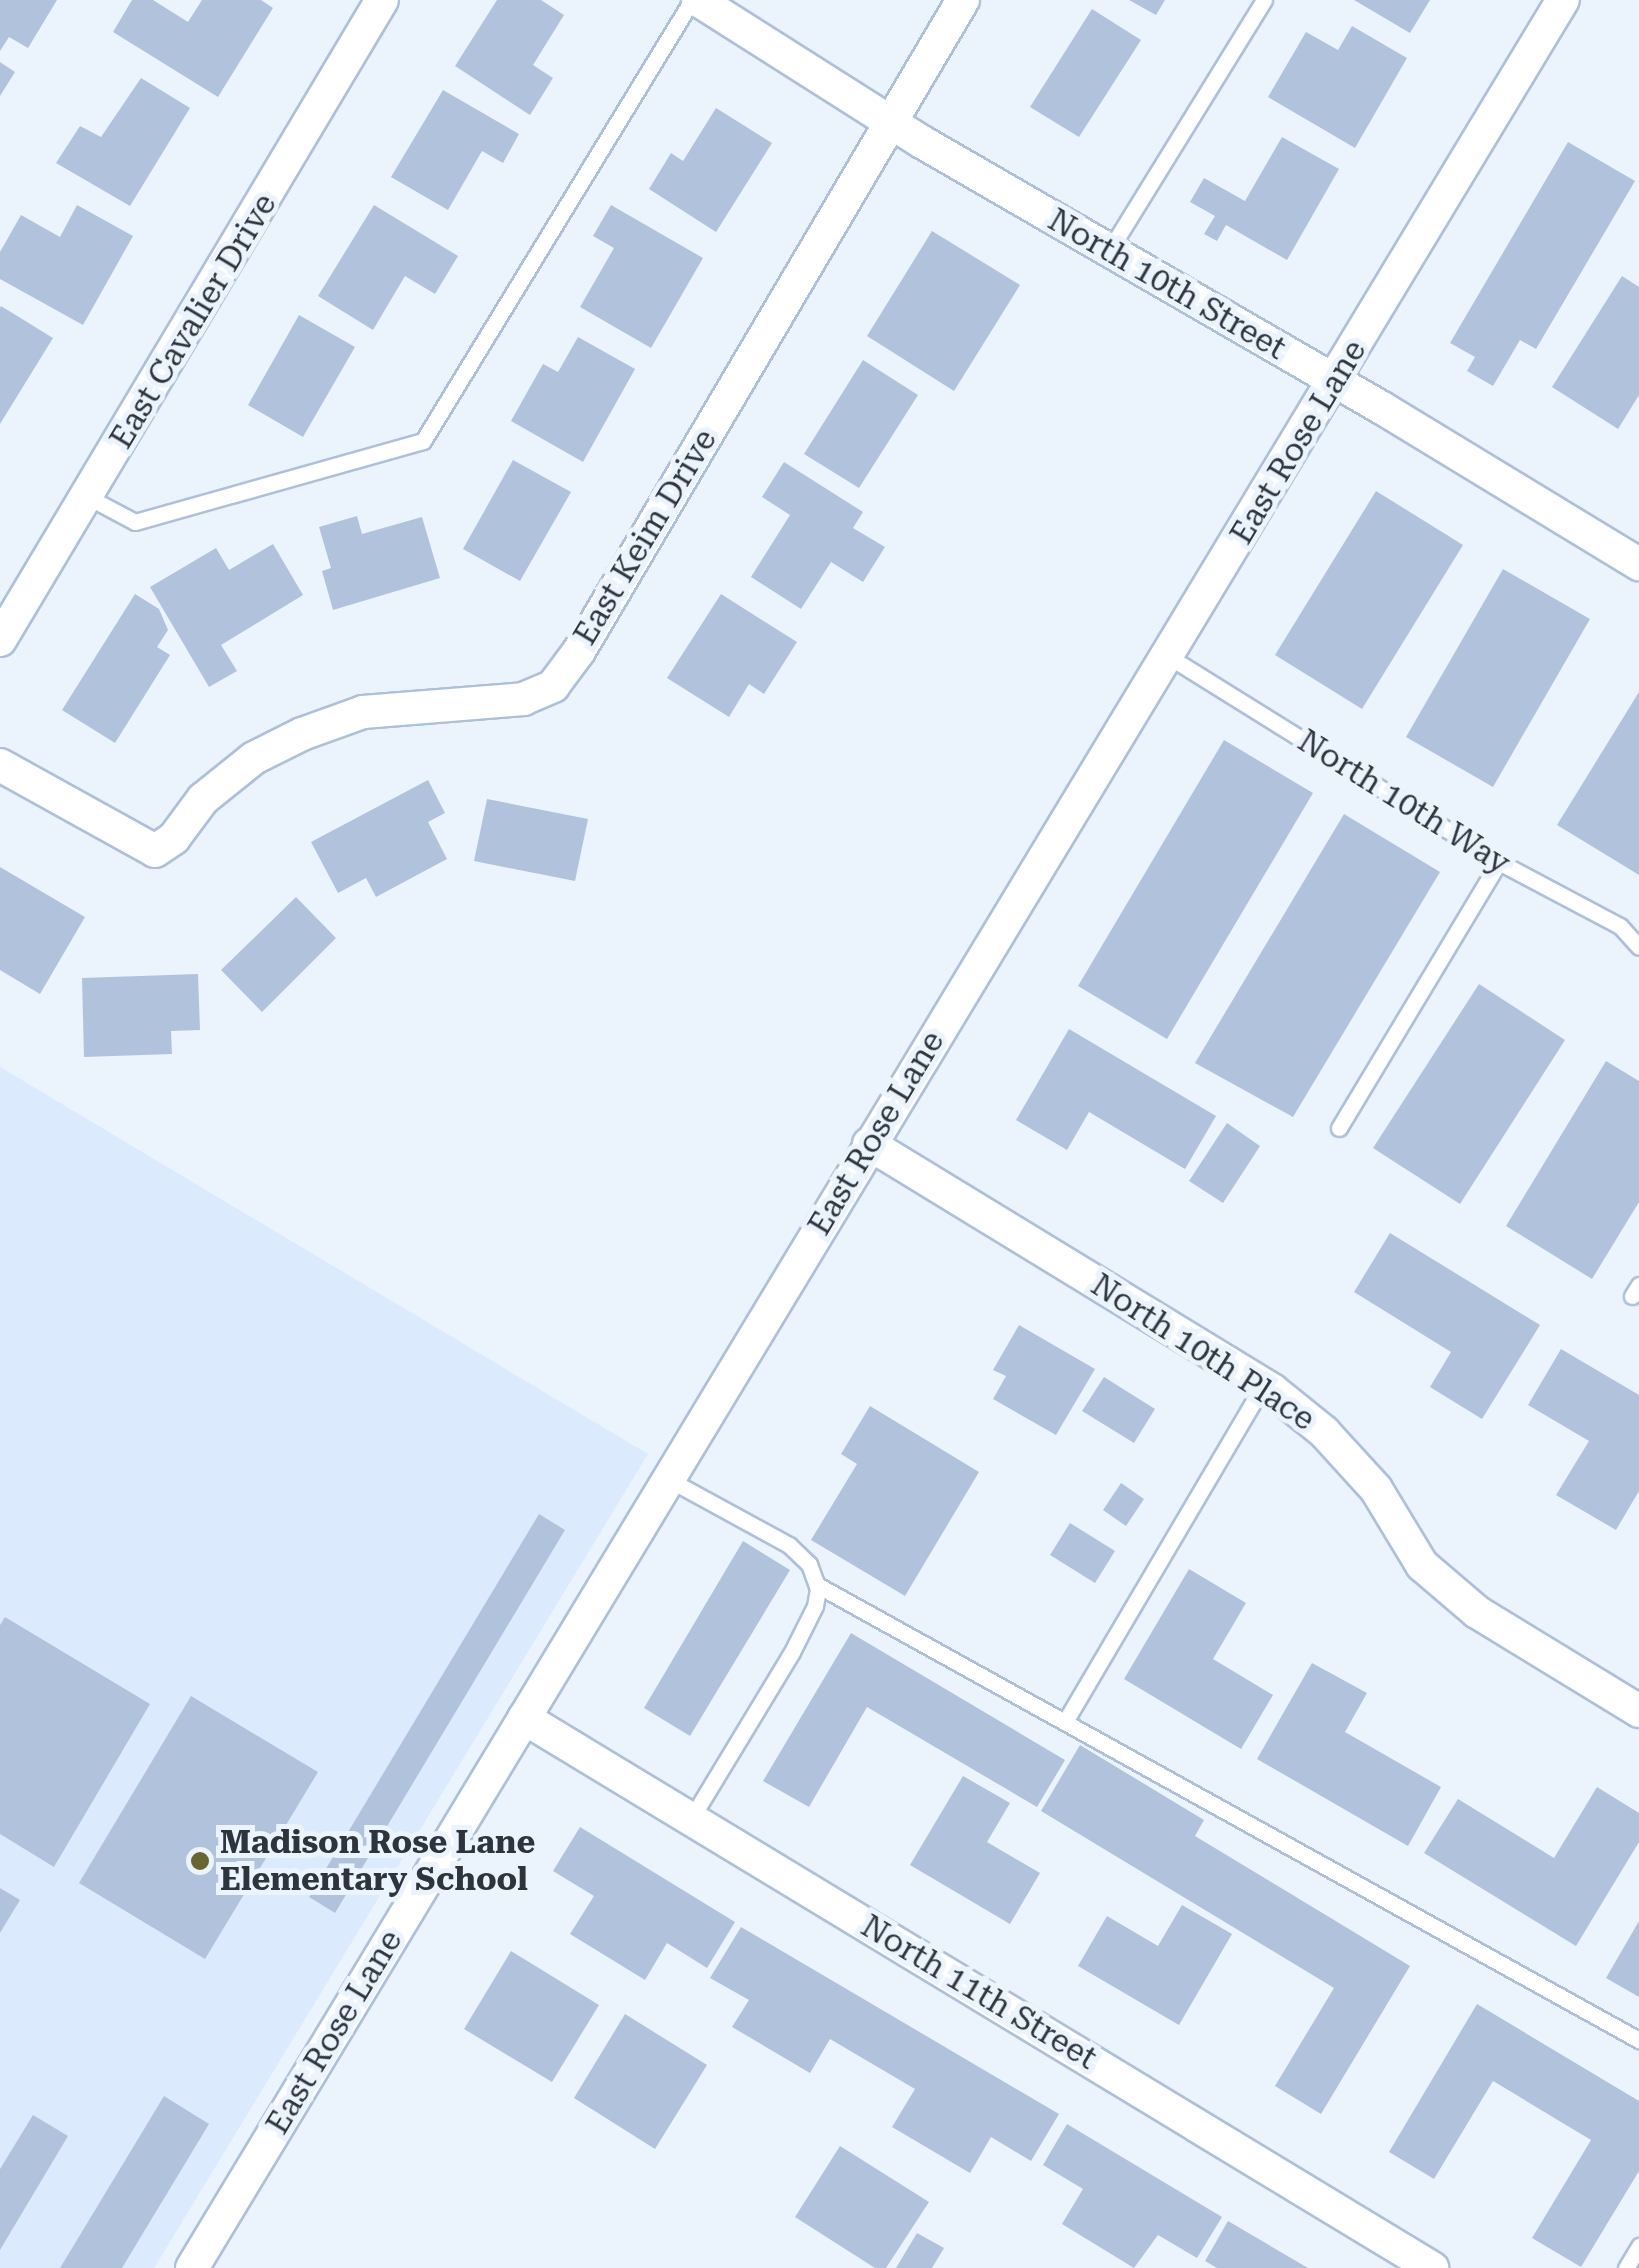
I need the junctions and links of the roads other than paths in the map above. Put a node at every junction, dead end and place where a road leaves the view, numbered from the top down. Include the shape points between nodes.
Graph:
1 (382, 0) edge
2 (695, 0) edge
3 (963, 0) edge
4 (1264, 0) edge
5 (1564, 0) edge
6 (889, 122) junction
7 (1109, 251) junction
8 (1335, 381) junction
9 (88, 497) junction
10 (1639, 564) edge
11 (0, 640) edge
12 (1168, 656) junction
13 (0, 765) edge
14 (1498, 862) junction
15 (1639, 948) edge
16 (1338, 1128) dead end
17 (870, 1144) junction
18 (1263, 1385) junction
19 (668, 1479) junction
20 (817, 1585) junction
21 (1639, 1711) edge
22 (524, 1718) junction
23 (1066, 1720) junction
24 (691, 1819) junction
25 (1639, 2040) edge
26 (1639, 2246) edge
27 (192, 2268) edge
28 (1432, 2268) edge
29 (1626, 2268) edge

1 - 9 street, East Cavalier Drive
2 - 6 street, North 10th Street
2 - 9 lane via 422,442 135,522
3 - 6 street, East Keim Drive
4 - 7 lane
5 - 8 street, East Rose Lane
6 - 7 street, North 10th Street
6 - 13 street, East Keim Drive via 553,686 523,699 362,712 302,734 254,758 203,799 174,838 155,851
7 - 8 street, North 10th Street
8 - 10 street, North 10th Street
8 - 12 street, East Rose Lane
9 - 11 street, East Cavalier Drive
12 - 14 lane, North 10th Way
12 - 17 street, East Rose Lane
14 - 15 lane, North 10th Way via 1620,926
14 - 16 lane
17 - 18 street, North 10th Place
17 - 19 street, East Rose Lane
18 - 21 street, North 10th Place via 1324,1432 1376,1489 1422,1564 1492,1622
18 - 23 lane
19 - 20 lane via 788,1545 809,1564
19 - 22 street, East Rose Lane
20 - 23 lane
20 - 24 lane via 815,1606 792,1652
22 - 24 street, North 11th Street
22 - 27 street, East Rose Lane
23 - 25 lane
24 - 28 street, North 11th Street
26 - 29 lane

